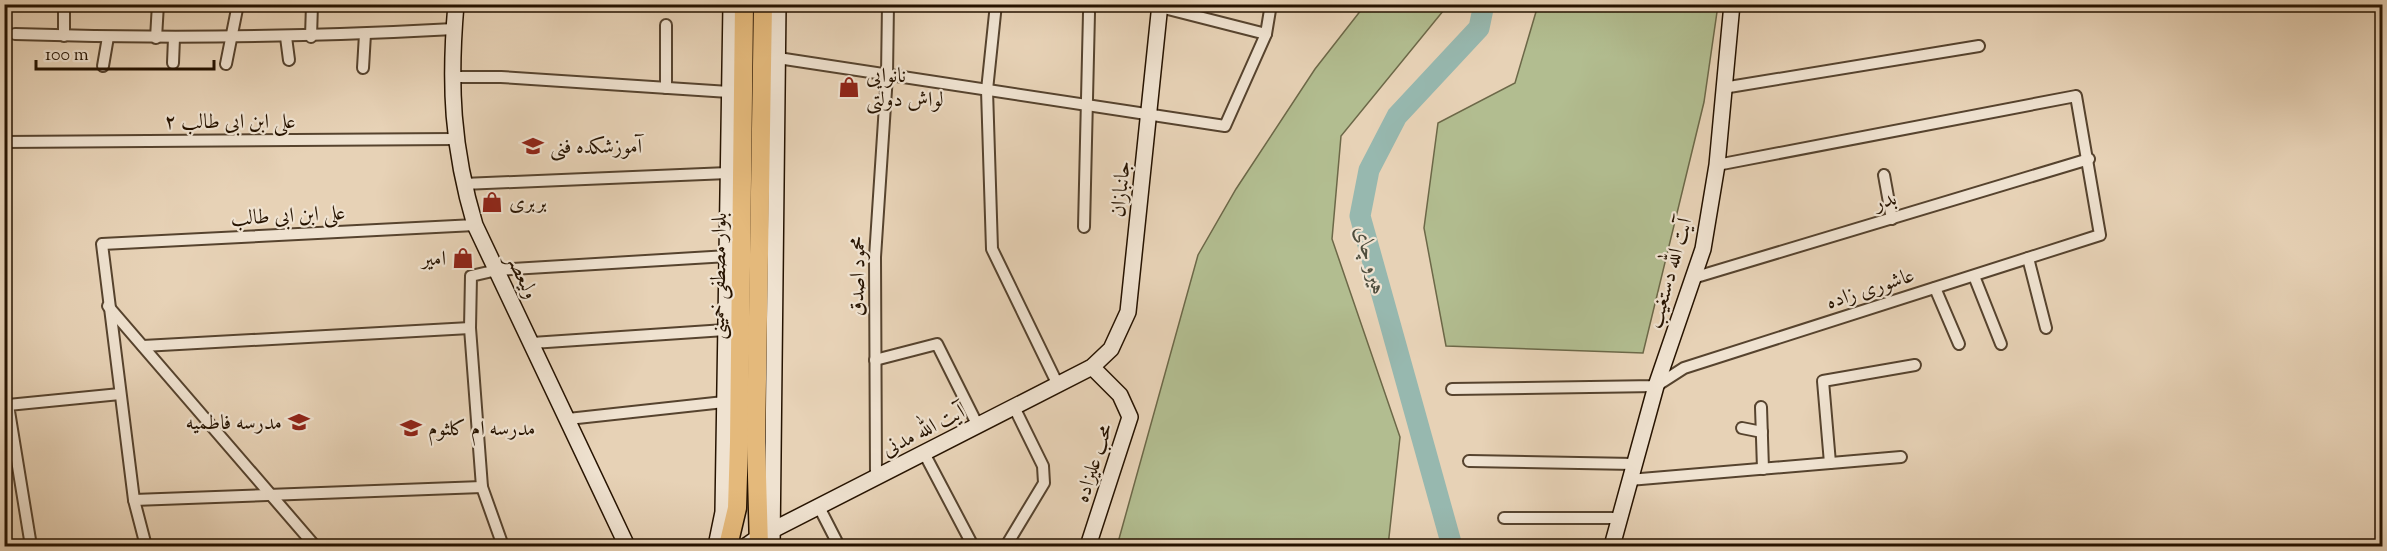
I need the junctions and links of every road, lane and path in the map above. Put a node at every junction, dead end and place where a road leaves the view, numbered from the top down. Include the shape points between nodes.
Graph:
1 (64, 4) edge
2 (158, 4) edge
3 (238, 4) edge
4 (312, 4) edge
5 (456, 4) edge
6 (730, 4) edge
7 (744, 4) edge
8 (763, 4) edge
9 (778, 4) edge
10 (888, 4) edge
11 (996, 4) edge
12 (1271, 4) edge
13 (1732, 4) edge
14 (1160, 6) edge
15 (1089, 14) dead end
16 (666, 25) dead end
17 (454, 29) junction
18 (15, 34) dead end
19 (365, 34) junction
20 (1266, 34) junction
21 (64, 36) junction
22 (108, 37) junction
23 (233, 37) junction
24 (286, 37) junction
25 (311, 37) junction
26 (156, 38) junction
27 (174, 38) junction
28 (1979, 46) dead end
29 (777, 58) junction
30 (289, 60) dead end
31 (173, 63) dead end
32 (226, 64) dead end
33 (103, 66) dead end
34 (363, 68) dead end
35 (886, 75) junction
36 (452, 77) junction
37 (666, 88) junction
38 (1723, 88) junction
39 (987, 90) junction
40 (729, 92) junction
41 (1085, 106) junction
42 (1148, 116) junction
43 (455, 139) junction
44 (4, 142) edge
45 (2089, 159) junction
46 (1717, 165) junction
47 (729, 174) junction
48 (1884, 175) dead end
49 (463, 184) junction
50 (1892, 219) junction
51 (475, 225) junction
52 (1084, 227) dead end
53 (728, 255) junction
54 (2028, 258) junction
55 (496, 270) junction
56 (1974, 276) junction
57 (1693, 278) junction
58 (1935, 288) junction
59 (108, 306) junction
60 (470, 328) junction
61 (2046, 328) dead end
62 (725, 330) junction
63 (532, 343) junction
64 (1959, 344) dead end
65 (2001, 344) dead end
66 (143, 346) junction
67 (875, 360) junction
68 (1915, 365) dead end
69 (1092, 368) junction
70 (1058, 385) junction
71 (1656, 386) junction
72 (1452, 389) dead end
73 (120, 394) junction
74 (724, 402) junction
75 (1014, 407) junction
76 (1761, 407) dead end
77 (568, 420) junction
78 (978, 426) junction
79 (1742, 428) dead end
80 (1762, 432) junction
81 (924, 453) junction
82 (1901, 456) dead end
83 (1469, 461) dead end
84 (1830, 463) junction
85 (1634, 464) junction
86 (1763, 469) junction
87 (876, 478) junction
88 (1629, 480) junction
89 (482, 487) junction
90 (269, 493) junction
91 (134, 500) junction
92 (819, 507) junction
93 (1504, 518) dead end
94 (1620, 518) junction
95 (762, 541) edge
96 (32, 546) edge
97 (146, 546) edge
98 (315, 546) edge
99 (503, 546) edge
100 (627, 546) edge
101 (716, 546) edge
102 (728, 546) edge
103 (839, 546) edge
104 (973, 546) edge
105 (1006, 546) edge
106 (1088, 546) edge
107 (1612, 546) edge

1 - 21 street
2 - 26 street
3 - 23 street
4 - 25 street
5 - 17 main road, ولیعصر
6 - 40 main road
7 - 102 main road, بلوار مصطفی خمینی via 737,508
8 - 95 main road, بلوار مصطفی خمینی via 756,442
9 - 29 main road
10 - 35 street, محمود اصدق
11 - 39 street
12 - 20 street
13 - 38 main road, آیت الله دستغیب
14 - 20 street
14 - 42 main road, جانبازان
15 - 41 street
16 - 37 street
17 - 19 street
17 - 36 main road, ولیعصر
18 - 21 street
19 - 25 street
19 - 34 street
20 - 42 street via 1225,126
21 - 22 street
22 - 26 street
22 - 33 street
23 - 24 street
23 - 27 street
23 - 32 street
24 - 25 street
24 - 30 street
26 - 27 street
27 - 31 street
28 - 38 street
29 - 35 street
29 - 95 main road via 772,471
35 - 39 street
35 - 67 street, محمود اصدق via 875,257
36 - 37 street
36 - 43 main road, ولیعصر
37 - 40 street
38 - 46 main road, آیت الله دستغیب
39 - 41 street
39 - 70 street via 992,249
40 - 47 main road
41 - 42 street
41 - 52 street
42 - 69 main road, جانبازان via 1128,312 1111,349
43 - 44 street, علی ابن ابی طالب ۲
43 - 49 main road, ولیعصر
45 - 46 street via 2076,96
45 - 50 street, بدر
45 - 54 street, عاشوری زاده via 2100,235
46 - 57 main road, آیت الله دستغیب via 1703,249
47 - 49 street
47 - 53 main road
48 - 50 street
49 - 51 main road, ولیعصر
50 - 57 street, بدر
51 - 55 main road, ولیعصر
51 - 59 street, علی ابن ابی طالب via 102,244
53 - 55 street
53 - 62 main road
54 - 56 street, عاشوری زاده
54 - 61 street
55 - 60 street via 471,276
55 - 63 main road, ولیعصر
56 - 58 street, عاشوری زاده
56 - 65 street
57 - 71 main road, آیت الله دستغیب
58 - 64 street
58 - 71 street, عاشوری زاده via 1684,368
59 - 66 street
59 - 73 street
60 - 66 street
60 - 89 street
62 - 63 street
62 - 74 main road
63 - 77 main road, ولیعصر
66 - 90 street
67 - 78 street via 938,344
67 - 87 street, محمود اصدق
68 - 84 street via 1823,381
69 - 70 main road, آیت‌ الله مدنی
69 - 106 main road, محب علیزاده via 1120,395 1130,417
70 - 75 main road, آیت‌ الله مدنی
71 - 72 street
71 - 85 main road, آیت الله دستغیب
73 - 91 street
73 - 96 street via 8,405
74 - 77 street
74 - 101 main road via 723,512
75 - 78 main road, آیت‌ الله مدنی
75 - 105 street via 1043,466 1044,483
76 - 80 street
77 - 100 main road, ولیعصر
78 - 81 main road, آیت‌ الله مدنی
79 - 80 street
80 - 86 street
81 - 87 main road, آیت‌ الله مدنی
81 - 104 street
82 - 84 street
83 - 85 street
84 - 86 street
85 - 88 main road, آیت الله دستغیب
86 - 88 street
87 - 92 main road, آیت‌ الله مدنی
88 - 94 main road, آیت الله دستغیب
89 - 90 street
89 - 99 street
90 - 91 street
90 - 98 street
91 - 97 street
92 - 95 main road, آیت‌ الله مدنی
92 - 103 street
93 - 94 street
94 - 107 main road, آیت الله دستغیب

